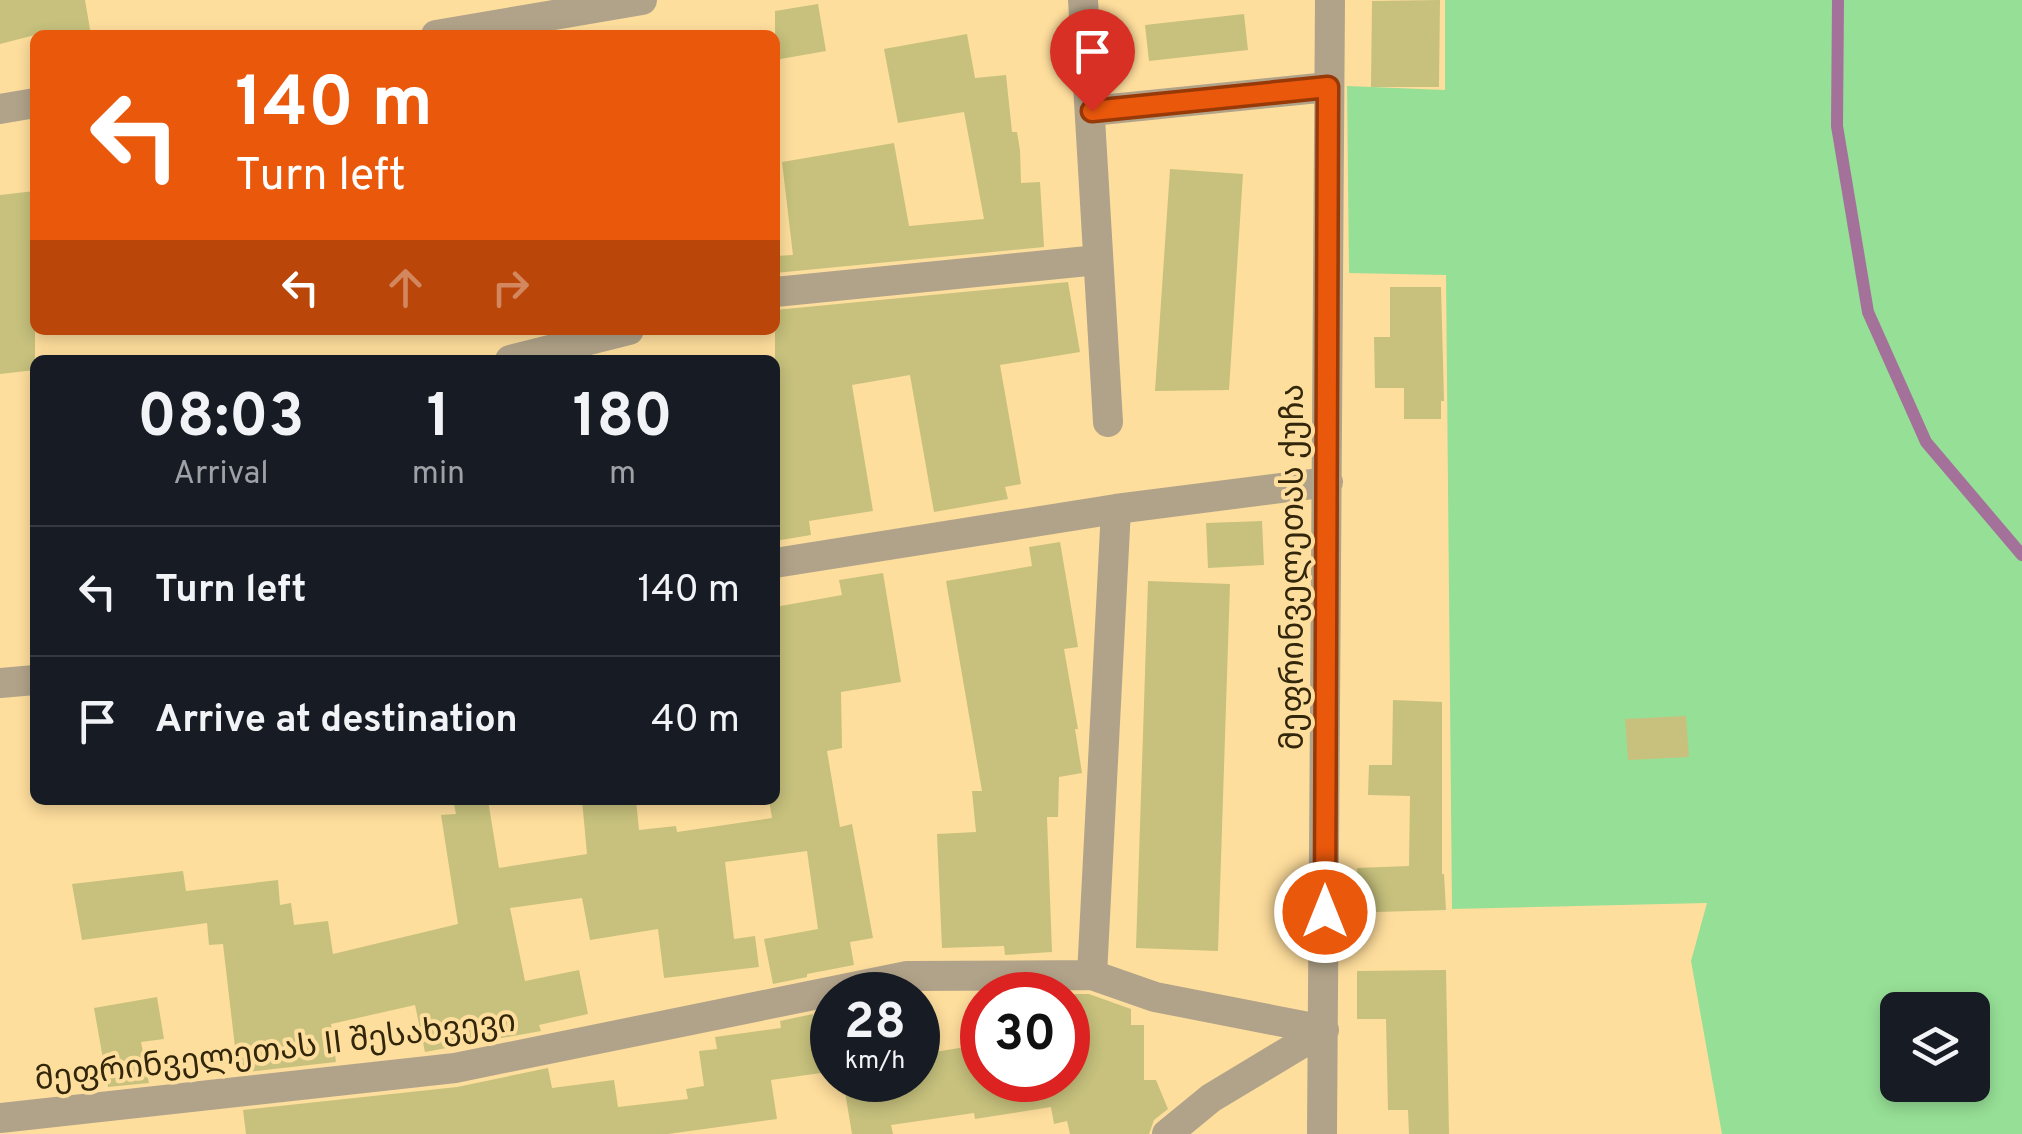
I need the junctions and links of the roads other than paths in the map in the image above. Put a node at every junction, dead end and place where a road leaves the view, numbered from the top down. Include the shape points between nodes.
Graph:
1 (642, 0) edge
2 (1083, 0) edge
3 (1330, 0) edge
4 (596, 4) edge
5 (462, 30) edge
6 (1328, 87) junction
7 (30, 104) edge
8 (0, 109) edge
9 (1092, 111) junction
10 (1098, 260) junction
11 (780, 292) edge
12 (609, 335) edge
13 (530, 355) edge
14 (1108, 422) dead end
15 (1328, 482) junction
16 (1116, 509) junction
17 (780, 562) edge
18 (30, 681) edge
19 (0, 684) edge
20 (1092, 975) junction
21 (1324, 1030) junction
22 (0, 1118) edge
23 (1166, 1134) edge
24 (1322, 1134) edge

1 - 4 street
2 - 9 street
3 - 6 street, მეფრინველეთას ქუჩა
4 - 5 street
6 - 9 street
6 - 15 street, მეფრინველეთას ქუჩა
7 - 8 street
9 - 10 street
10 - 11 street
10 - 14 street
12 - 13 street
15 - 16 street
15 - 21 street, მეფრინველეთას ქუჩა
16 - 17 street
16 - 20 street
18 - 19 street
20 - 21 street, მეფრინველეთას II შესახვევი via 1155,997
20 - 22 street, მეფრინველეთას II შესახვევი via 908,976 455,1068
21 - 23 street via 1211,1098
21 - 24 street, მეფრინველეთას ქუჩა

